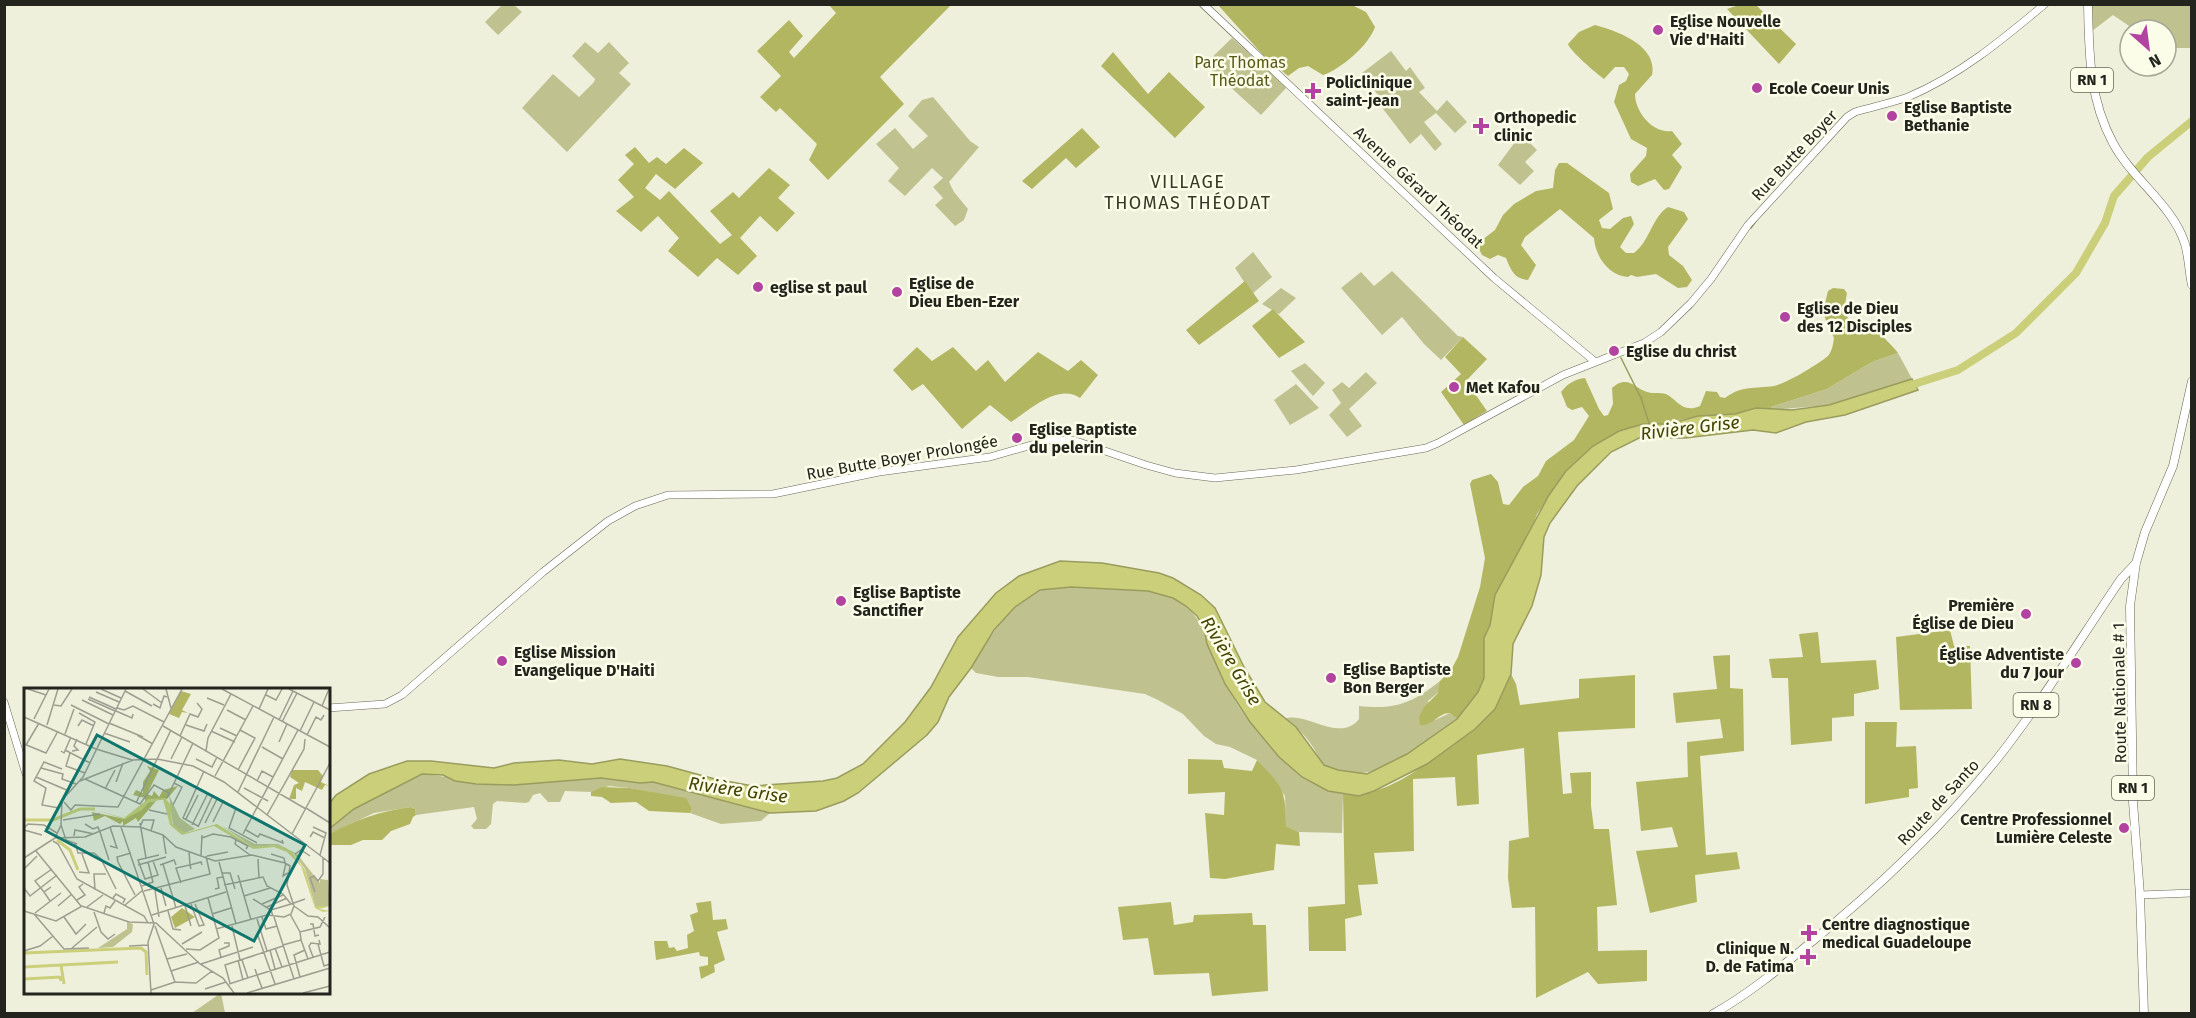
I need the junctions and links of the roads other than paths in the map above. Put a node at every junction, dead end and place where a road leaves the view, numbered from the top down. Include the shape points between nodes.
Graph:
1 (1203, 4) edge
2 (2045, 4) edge
3 (2088, 4) edge
4 (2192, 285) edge
5 (1593, 360) junction
6 (2192, 381) edge
7 (2136, 563) junction
8 (4, 702) edge
9 (330, 708) edge
10 (24, 767) edge
11 (2192, 893) edge
12 (2140, 895) junction
13 (1713, 1014) edge
14 (2144, 1014) edge

1 - 5 street, Avenue Gérard Théodat via 1494,278
2 - 5 street, Rue Butte Boyer via 1953,75 1905,98 1847,117 1748,225 1684,311 1644,343
3 - 4 main road, RN 1 via 2093,87 2105,126 2118,152 2167,213 2185,244
5 - 9 street, Rue Butte Boyer Prolongée via 1432,445 1290,471 1197,476 1146,465 1067,439 1049,440 990,457 879,472 773,494 668,495 608,520 402,695 385,704
6 - 7 main road, Route Nationale # 1 / RN 1 via 2173,466
7 - 12 main road, Route Nationale # 1 / RN 1 via 2130,606 2133,802
7 - 13 main road, Route de Santo / RN 8 via 2121,579 2029,716 1958,803 1861,901 1788,962
8 - 10 street
11 - 12 street
12 - 14 main road, Route Nationale # 1 / RN 1

